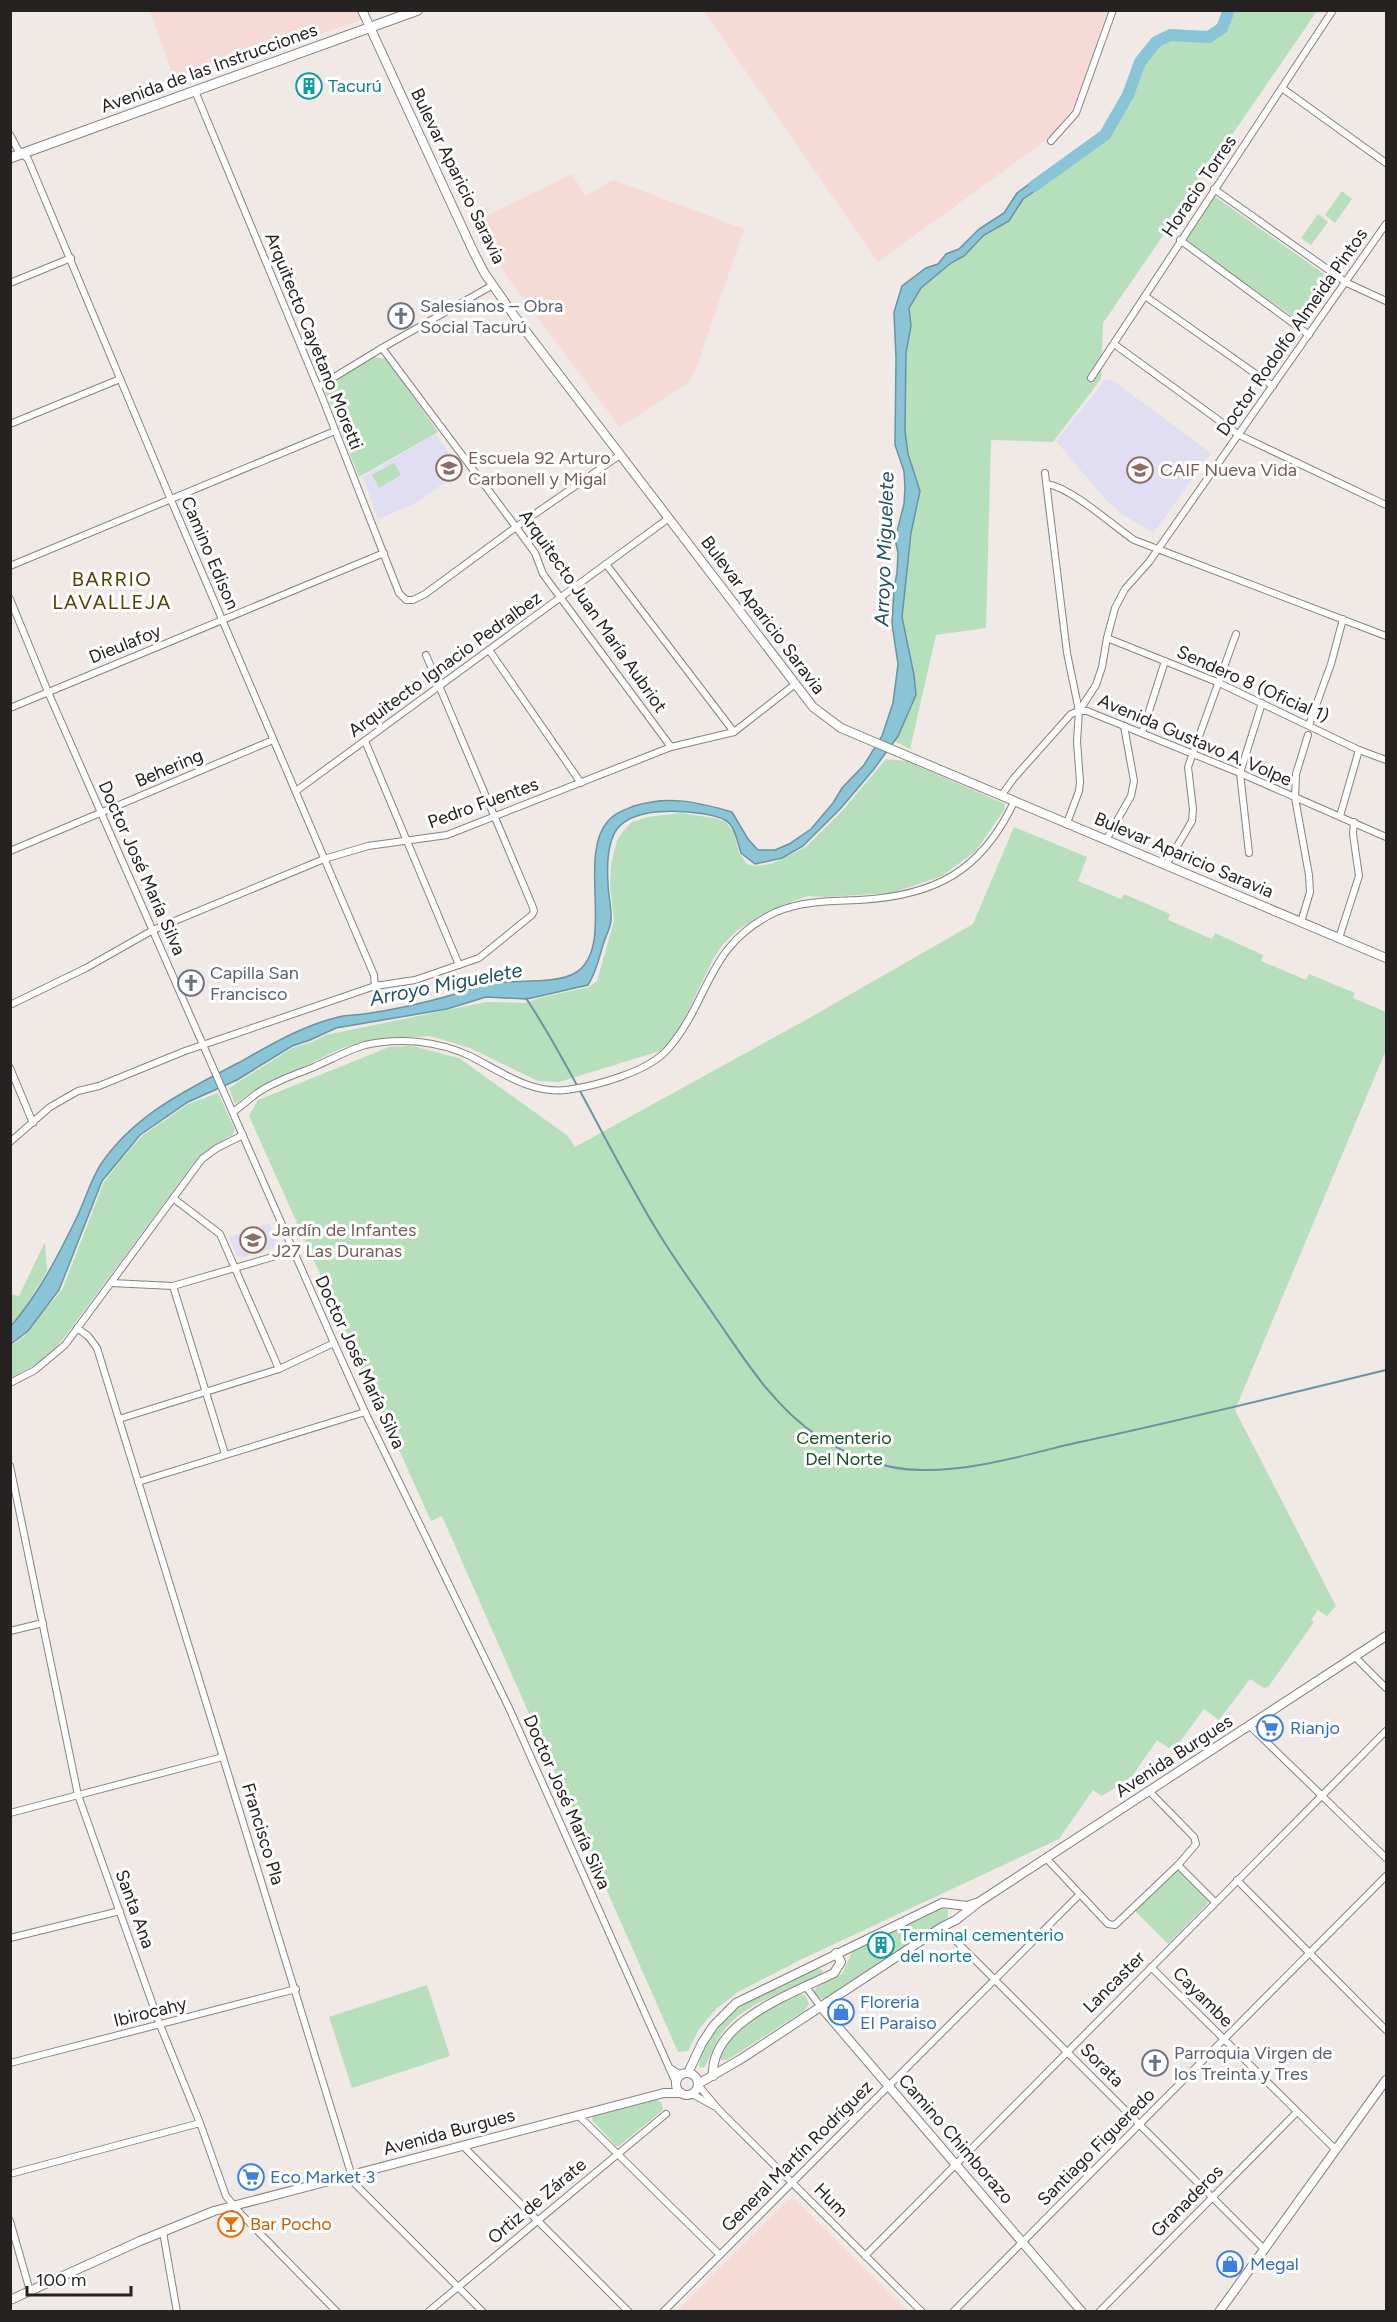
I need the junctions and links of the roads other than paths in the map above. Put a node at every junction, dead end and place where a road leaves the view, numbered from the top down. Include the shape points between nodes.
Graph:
1 (362, 10) edge
2 (418, 10) edge
3 (1113, 10) edge
4 (1333, 10) edge
5 (369, 27) junction
6 (1282, 88) junction
7 (195, 91) junction
8 (10, 135) edge
9 (1051, 141) dead end
10 (23, 154) junction
11 (10, 158) edge
12 (1386, 163) edge
13 (1214, 189) junction
14 (1386, 224) edge
15 (1180, 240) junction
16 (71, 258) junction
17 (10, 283) edge
18 (1347, 283) junction
19 (493, 285) junction
20 (1145, 296) junction
21 (1386, 301) edge
22 (1309, 335) junction
23 (1113, 344) junction
24 (382, 348) junction
25 (1091, 378) dead end
26 (120, 379) junction
27 (1273, 386) junction
28 (318, 387) junction
29 (10, 424) edge
30 (335, 431) junction
31 (1239, 435) junction
32 (620, 455) junction
33 (1045, 473) dead end
34 (1047, 484) junction
35 (171, 500) junction
36 (1386, 505) edge
37 (669, 518) junction
38 (516, 527) junction
39 (1159, 549) junction
40 (384, 553) junction
41 (606, 564) junction
42 (10, 566) edge
43 (561, 597) junction
44 (10, 599) edge
45 (222, 619) junction
46 (1342, 619) junction
47 (1236, 634) dead end
48 (1386, 636) edge
49 (1107, 638) junction
50 (489, 650) junction
51 (426, 655) dead end
52 (1165, 661) junction
53 (1217, 682) junction
54 (794, 685) junction
55 (440, 686) junction
56 (48, 692) junction
57 (1262, 703) junction
58 (10, 708) edge
59 (1079, 711) junction
60 (1309, 725) junction
61 (1124, 726) junction
62 (734, 732) junction
63 (1142, 733) junction
64 (1308, 735) dead end
65 (273, 740) junction
66 (365, 741) junction
67 (671, 747) junction
68 (1359, 750) junction
69 (1192, 754) junction
70 (1386, 760) edge
71 (1240, 773) junction
72 (581, 783) junction
73 (296, 791) junction
74 (1001, 796) junction
75 (1295, 798) junction
76 (1014, 802) junction
77 (102, 813) junction
78 (495, 814) junction
79 (1340, 816) junction
80 (1354, 822) junction
81 (1067, 824) junction
82 (1386, 837) edge
83 (1106, 840) junction
84 (406, 842) junction
85 (10, 851) edge
86 (1249, 853) dead end
87 (324, 859) junction
88 (1166, 865) junction
89 (1301, 922) junction
90 (153, 930) junction
91 (1339, 938) junction
92 (1386, 958) edge
93 (459, 965) junction
94 (375, 986) junction
95 (10, 1005) edge
96 (204, 1046) junction
97 (10, 1068) edge
98 (233, 1112) junction
99 (33, 1122) junction
100 (243, 1135) junction
101 (10, 1142) edge
102 (173, 1198) junction
103 (293, 1251) junction
104 (236, 1270) junction
105 (111, 1283) junction
106 (173, 1286) junction
107 (77, 1328) junction
108 (333, 1343) junction
109 (279, 1370) junction
110 (10, 1383) edge
111 (206, 1393) junction
112 (365, 1412) junction
113 (119, 1419) junction
114 (225, 1454) junction
115 (10, 1466) edge
116 (138, 1482) junction
117 (18, 1505) junction
118 (10, 1507) edge
119 (43, 1623) junction
120 (10, 1631) edge
121 (1386, 1636) edge
122 (1355, 1657) junction
123 (1386, 1688) edge
124 (1250, 1726) junction
125 (1386, 1731) edge
126 (223, 1756) junction
127 (1149, 1791) junction
128 (78, 1795) junction
129 (1322, 1795) junction
130 (10, 1813) edge
131 (1046, 1858) junction
132 (1386, 1858) edge
133 (1178, 1865) junction
134 (1386, 1875) edge
135 (1237, 1880) junction
136 (1080, 1894) junction
137 (979, 1902) junction
138 (1215, 1902) junction
139 (949, 1904) junction
140 (120, 1911) junction
141 (945, 1925) junction
142 (10, 1938) edge
143 (836, 1953) junction
144 (1310, 1953) junction
145 (1151, 1967) junction
146 (994, 1978) junction
147 (806, 1987) junction
148 (296, 1989) junction
149 (821, 2007) junction
150 (160, 2025) junction
151 (1386, 2030) edge
152 (1224, 2039) junction
153 (1067, 2051) junction
154 (10, 2063) edge
155 (667, 2066) junction
156 (685, 2074) junction
157 (713, 2076) junction
158 (1386, 2080) edge
159 (676, 2084) junction
160 (698, 2085) junction
161 (888, 2085) junction
162 (664, 2093) junction
163 (681, 2093) junction
164 (692, 2094) junction
165 (719, 2110) junction
166 (1297, 2112) junction
167 (666, 2114) dead end
168 (578, 2115) junction
169 (200, 2123) junction
170 (1140, 2124) junction
171 (463, 2145) junction
172 (1336, 2150) junction
173 (618, 2154) junction
174 (955, 2163) junction
175 (10, 2174) edge
176 (352, 2175) junction
177 (792, 2182) junction
178 (1212, 2197) junction
179 (234, 2206) junction
180 (538, 2220) junction
181 (10, 2221) edge
182 (163, 2232) junction
183 (1022, 2242) junction
184 (1265, 2250) junction
185 (720, 2255) junction
186 (865, 2256) junction
187 (458, 2286) junction
188 (30, 2291) junction
189 (10, 2300) edge
190 (177, 2312) edge
191 (338, 2312) edge
192 (428, 2312) edge
193 (483, 2312) edge
194 (629, 2312) edge
195 (663, 2312) edge
196 (922, 2312) edge
197 (953, 2312) edge
198 (1082, 2312) edge
199 (1099, 2312) edge
200 (1220, 2312) edge

1 - 5 street, Bulevar Aparicio Saravia
2 - 5 main road, Avenida de las Instrucciones
3 - 9 street via 1076,113
4 - 6 street, Horacio Torres
5 - 7 main road, Avenida de las Instrucciones
5 - 19 street, Bulevar Aparicio Saravia via 474,254
6 - 12 street
6 - 13 street, Horacio Torres
7 - 10 main road, Avenida de las Instrucciones
7 - 28 street, Arquitecto Cayetano Moretti
8 - 10 street, Camino Edison
10 - 11 main road, Avenida de las Instrucciones
10 - 16 street, Camino Edison
13 - 15 street, Horacio Torres
13 - 18 street
14 - 18 street, Doctor Rodolfo Almeida Pintos
15 - 20 street, Horacio Torres
15 - 22 street
16 - 17 street
16 - 26 street, Camino Edison
18 - 21 street
18 - 22 street, Doctor Rodolfo Almeida Pintos
19 - 24 street
19 - 32 street, Bulevar Aparicio Saravia
20 - 23 street, Horacio Torres
20 - 27 street
22 - 27 street, Doctor Rodolfo Almeida Pintos
23 - 25 street, Horacio Torres
23 - 31 street
24 - 28 street
24 - 38 street, Arquitecto Juan María Aubriot
26 - 29 street
26 - 35 street, Camino Edison
27 - 31 street, Doctor Rodolfo Almeida Pintos
28 - 30 street, Arquitecto Cayetano Moretti
30 - 35 street
30 - 40 street, Arquitecto Cayetano Moretti
31 - 36 street
31 - 39 street, Doctor Rodolfo Almeida Pintos
32 - 37 street, Bulevar Aparicio Saravia
32 - 38 street
33 - 34 street, Avenida Gustavo A. Volpe
34 - 39 street via 1081,501 1134,540
34 - 59 street, Avenida Gustavo A. Volpe via 1067,653
35 - 42 street
35 - 45 street, Camino Edison
37 - 41 street, Arquitecto Ignacio Pedralbez
37 - 54 street, Bulevar Aparicio Saravia
38 - 40 street, Arquitecto Cayetano Moretti via 418,599 407,600 399,593
38 - 43 street, Arquitecto Juan María Aubriot
39 - 46 street
39 - 49 street, Doctor Rodolfo Almeida Pintos via 1125,589
40 - 45 street, Dieulafoy
41 - 43 street, Arquitecto Ignacio Pedralbez
41 - 62 street
43 - 50 street, Arquitecto Ignacio Pedralbez
43 - 67 street, Arquitecto Juan María Aubriot
44 - 56 street, Doctor José María Silva
45 - 56 street, Dieulafoy
45 - 65 street, Camino Edison
46 - 48 street
46 - 60 street
47 - 53 street
49 - 52 street, Sendero 8 (Oficial 1)
49 - 59 street, Doctor Rodolfo Almeida Pintos via 1096,685
50 - 55 street, Arquitecto Ignacio Pedralbez
50 - 72 street
51 - 55 street
52 - 53 street, Sendero 8 (Oficial 1)
52 - 63 street
53 - 57 street, Sendero 8 (Oficial 1)
53 - 69 street
54 - 62 street, Pedro Fuentes
54 - 74 street, Bulevar Aparicio Saravia via 825,717 857,735
55 - 66 street, Arquitecto Ignacio Pedralbez
55 - 78 street
56 - 58 street, Dieulafoy
56 - 77 street, Doctor José María Silva
57 - 60 street, Sendero 8 (Oficial 1)
57 - 71 street
59 - 61 street, Avenida Gustavo A. Volpe
59 - 74 street via 1071,714
59 - 81 street via 1080,782
60 - 68 street, Sendero 8 (Oficial 1)
61 - 63 street, Avenida Gustavo A. Volpe
61 - 83 street via 1134,781 1131,796
62 - 67 street, Pedro Fuentes
63 - 69 street, Avenida Gustavo A. Volpe
64 - 75 street via 1296,774
65 - 73 street, Camino Edison
65 - 77 street, Behering
66 - 73 street, Arquitecto Ignacio Pedralbez
66 - 84 street
67 - 72 street, Pedro Fuentes
68 - 70 street, Sendero 8 (Oficial 1)
68 - 79 street
69 - 71 street, Avenida Gustavo A. Volpe
69 - 88 street via 1188,767 1192,821
71 - 75 street, Avenida Gustavo A. Volpe
71 - 86 street
72 - 78 street, Pedro Fuentes
73 - 87 street, Camino Edison
74 - 76 street, Bulevar Aparicio Saravia
75 - 79 street, Avenida Gustavo A. Volpe
75 - 89 street via 1310,892
76 - 81 street, Bulevar Aparicio Saravia
76 - 98 street via 996,834 975,858 939,885 890,898 800,905 776,912 750,928 720,957 668,1050 633,1072 564,1090 533,1086 448,1048 400,1041 364,1045 265,1088
77 - 85 street, Behering
77 - 90 street, Doctor José María Silva
78 - 84 street, Pedro Fuentes via 447,835
78 - 93 street via 534,911 487,953
79 - 80 street, Avenida Gustavo A. Volpe
80 - 82 street, Avenida Gustavo A. Volpe
80 - 91 street via 1359,876
81 - 83 street, Bulevar Aparicio Saravia
83 - 88 street, Bulevar Aparicio Saravia
84 - 87 street, Pedro Fuentes via 360,848
84 - 93 street
87 - 90 street, Pedro Fuentes
87 - 94 street, Camino Edison via 374,975
88 - 89 street, Bulevar Aparicio Saravia
89 - 91 street, Bulevar Aparicio Saravia
90 - 95 street, Pedro Fuentes
90 - 96 street, Doctor José María Silva
91 - 92 street, Bulevar Aparicio Saravia
93 - 94 street via 415,980
94 - 96 street
96 - 98 street, Doctor José María Silva
96 - 99 street via 78,1091 58,1100
97 - 99 street
98 - 100 street, Doctor José María Silva
99 - 101 street
100 - 102 street via 209,1152
100 - 103 street, Doctor José María Silva
102 - 104 street via 220,1234
102 - 105 street
103 - 104 street
103 - 108 street, Doctor José María Silva
104 - 106 street
104 - 109 street
105 - 106 street
105 - 107 street
106 - 111 street
107 - 110 street via 46,1363
107 - 113 street, Francisco Pla via 97,1348
108 - 109 street
108 - 112 street, Doctor José María Silva
109 - 111 street
111 - 113 street
111 - 114 street
112 - 114 street
112 - 155 street, Doctor José María Silva via 509,1708
113 - 116 street, Francisco Pla
114 - 116 street
115 - 117 street, Santa Ana
116 - 126 street, Francisco Pla
117 - 118 street
117 - 119 street, Santa Ana
119 - 120 street
119 - 128 street, Santa Ana
121 - 122 street, Avenida Burgues
122 - 123 street
122 - 124 street, Avenida Burgues
124 - 127 street, Avenida Burgues
124 - 129 street
125 - 129 street, Lancaster
126 - 128 street
126 - 148 street, Francisco Pla
127 - 131 street, Avenida Burgues
127 - 133 street via 1194,1837 1196,1844
128 - 130 street
128 - 140 street, Santa Ana
129 - 132 street
129 - 135 street, Lancaster
131 - 136 street
131 - 137 street, Avenida Burgues
133 - 136 street via 1113,1926
133 - 138 street
134 - 144 street, Santiago Figueredo
135 - 138 street, Lancaster
135 - 144 street
136 - 146 street, General Martín Rodríguez
137 - 139 street, Avenida Burgues via 967,1906
137 - 141 street, Avenida Burgues
138 - 145 street, Lancaster
139 - 141 street via 954,1911
139 - 143 street, Avenida Burgues via 933,1906
140 - 142 street
140 - 150 street, Santa Ana
141 - 146 street, Sorata
141 - 149 street, Avenida Burgues
143 - 147 street via 841,1962 834,1973
143 - 156 street, Avenida Burgues via 736,2002 714,2025
144 - 151 street
144 - 152 street, Santiago Figueredo
145 - 152 street, Cayambe
145 - 153 street, Lancaster
146 - 153 street, Sorata
146 - 161 street, General Martín Rodríguez
147 - 149 street, Camino Chimborazo
147 - 157 street via 742,2021 719,2050
148 - 150 street, Ibirocahy
148 - 176 street, Francisco Pla
149 - 157 street, Avenida Burgues
149 - 161 street, Camino Chimborazo
150 - 154 street, Ibirocahy
150 - 169 street, Santa Ana
152 - 166 street, Cayambe
152 - 170 street, Santiago Figueredo
153 - 170 street, Sorata
153 - 174 street, Lancaster
155 - 156 street
155 - 159 street, Doctor José María Silva
156 - 159 street
156 - 160 street via 695,2076
157 - 160 street, Avenida Burgues
158 - 172 street
159 - 162 street, Avenida Burgues
159 - 163 street
160 - 164 street
160 - 165 street, Hum
161 - 174 street, Camino Chimborazo
161 - 177 street, General Martín Rodríguez
162 - 163 street, Avenida Burgues
162 - 168 street, Avenida Burgues
163 - 164 street
164 - 165 street, Hum
165 - 177 street, Hum
166 - 172 street, Cayambe
166 - 178 street, Granaderos
167 - 173 street, Ortiz de Zárate
168 - 171 street, Avenida Burgues
168 - 173 street
169 - 175 street
169 - 179 street, Santa Ana via 226,2196
170 - 178 street, Sorata
170 - 183 street, Santiago Figueredo
171 - 176 street, Avenida Burgues
171 - 180 street
172 - 184 street
173 - 180 street, Ortiz de Zárate
173 - 185 street
174 - 183 street, Camino Chimborazo
174 - 186 street, Lancaster
176 - 179 street, Avenida Burgues
176 - 187 street, Francisco Pla via 354,2183
177 - 185 street, General Martín Rodríguez
177 - 186 street, Hum
178 - 184 street, Sorata
178 - 199 street, Granaderos
179 - 182 street, Avenida Burgues
179 - 191 street, Santa Ana
180 - 187 street, Ortiz de Zárate
180 - 194 street
181 - 188 street
182 - 188 street, Avenida Burgues
182 - 190 street
183 - 197 street, Santiago Figueredo
183 - 198 street, Camino Chimborazo
184 - 200 street
185 - 195 street, General Martín Rodríguez
186 - 196 street, Hum
187 - 192 street, Ortiz de Zárate
187 - 193 street, Francisco Pla
188 - 189 street, Avenida Burgues

